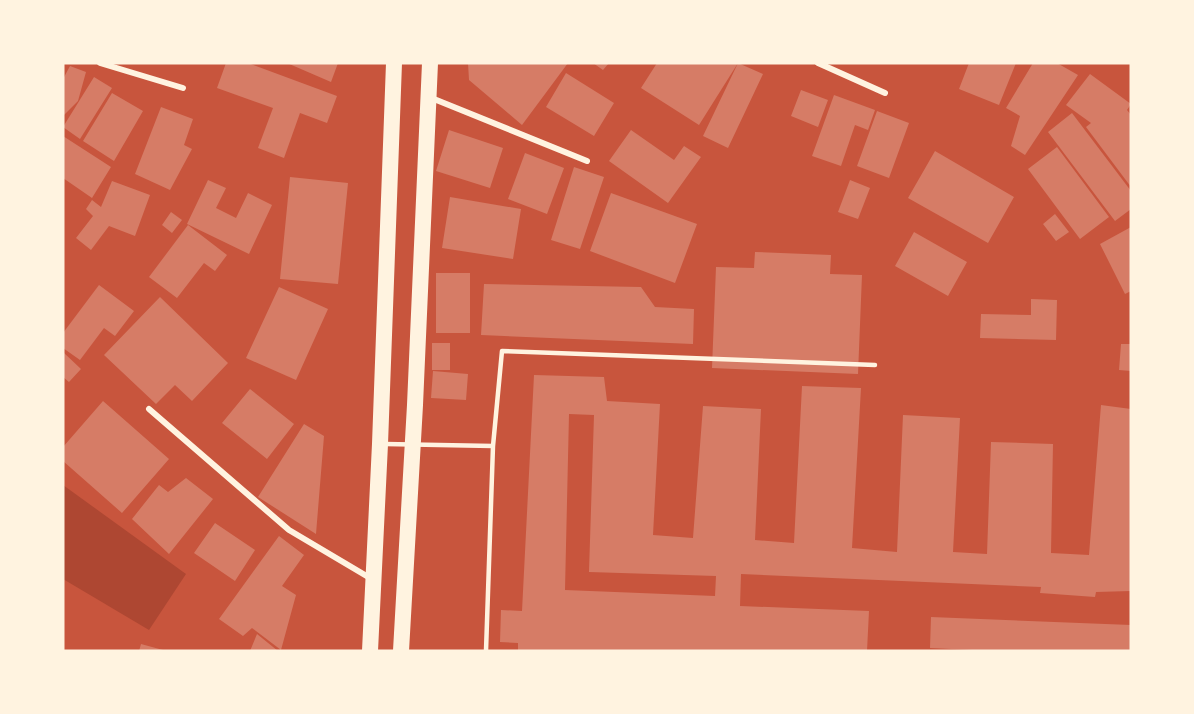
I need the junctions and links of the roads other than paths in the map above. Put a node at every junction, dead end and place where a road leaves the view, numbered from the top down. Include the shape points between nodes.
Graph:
1 (100, 63) edge
2 (394, 63) edge
3 (430, 63) edge
4 (818, 63) edge
5 (183, 88) dead end
6 (885, 93) dead end
7 (427, 97) junction
8 (587, 161) dead end
9 (875, 365) dead end
10 (149, 409) dead end
11 (380, 444) junction
12 (412, 445) junction
13 (493, 446) junction
14 (374, 580) junction
15 (370, 651) edge
16 (401, 651) edge
17 (486, 651) edge

1 - 5 street
2 - 11 highway
3 - 7 highway
4 - 6 street
7 - 8 street
7 - 12 highway
9 - 13 lane via 502,351
10 - 14 street via 289,530
11 - 12 lane
11 - 14 highway
12 - 13 lane
12 - 16 highway
13 - 17 lane
14 - 15 highway

